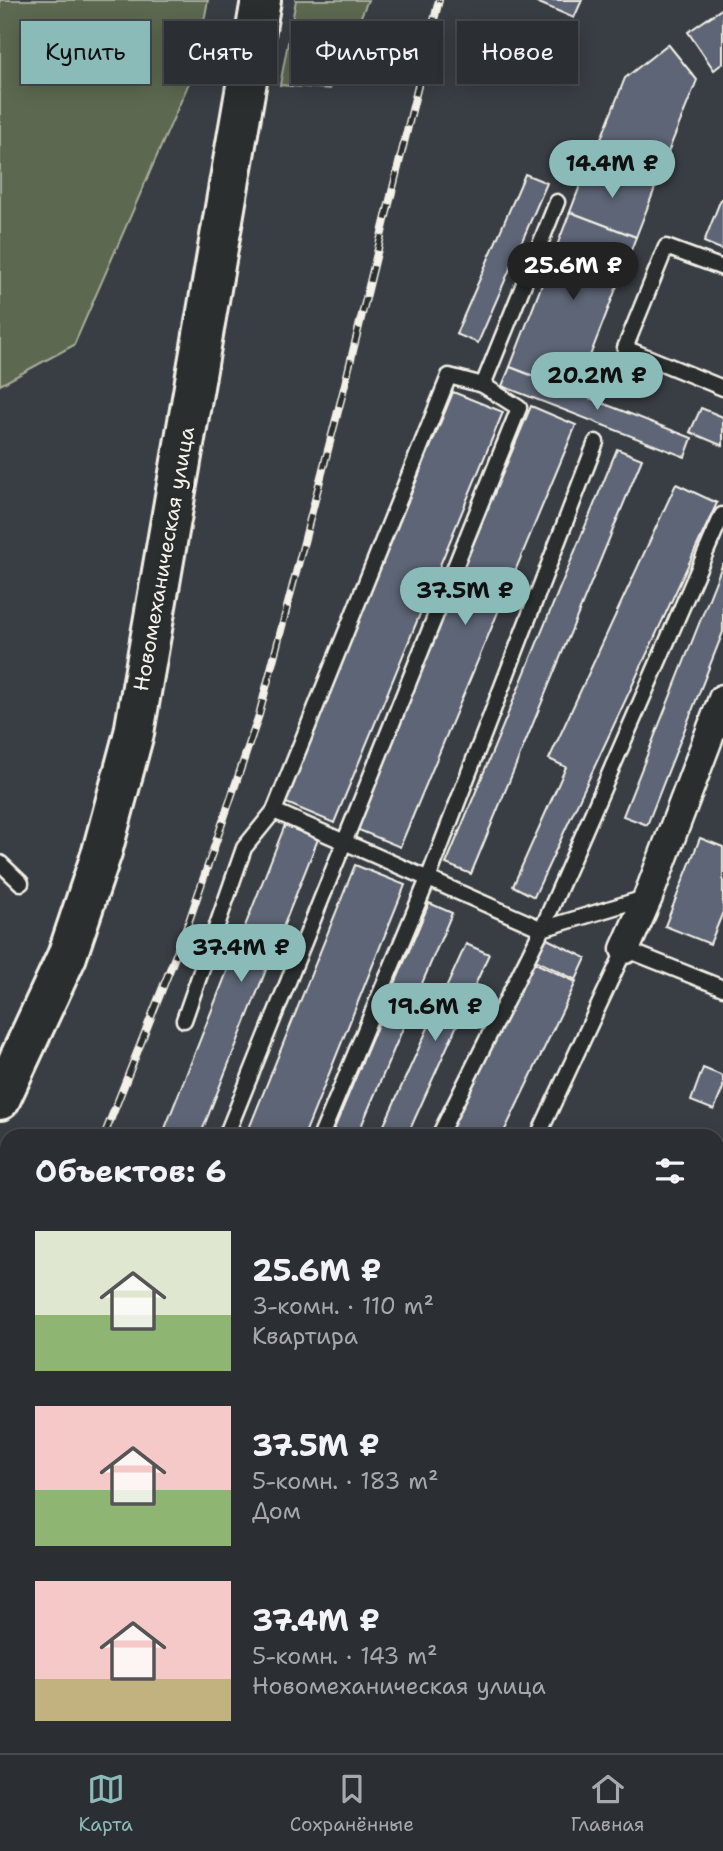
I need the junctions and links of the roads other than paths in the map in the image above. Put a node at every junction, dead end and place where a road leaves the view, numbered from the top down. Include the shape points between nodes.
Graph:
1 (261, 0) edge
2 (557, 202) dead end
3 (723, 268) edge
4 (483, 385) junction
5 (723, 388) edge
6 (596, 442) dead end
7 (722, 515) edge
8 (721, 711) edge
9 (274, 811) junction
10 (343, 843) junction
11 (0, 863) edge
12 (428, 879) junction
13 (21, 883) dead end
14 (648, 897) junction
15 (542, 929) junction
16 (625, 949) junction
17 (723, 988) edge
18 (184, 1020) dead end
19 (0, 1100) edge
20 (229, 1129) edge
21 (324, 1129) edge
22 (442, 1129) edge
23 (541, 1129) edge

1 - 19 main road, Новомеханическая улица via 134,733 102,852 67,956
2 - 4 lane
3 - 5 lane via 666,247 625,348
4 - 9 lane via 449,376
4 - 10 lane via 519,408
6 - 12 lane
7 - 15 lane
8 - 14 street
9 - 10 lane
9 - 18 lane via 244,848
10 - 12 lane
10 - 20 lane
11 - 13 lane
12 - 15 lane
12 - 21 lane
14 - 15 lane
14 - 16 street
15 - 22 lane
16 - 17 lane
16 - 23 lane

